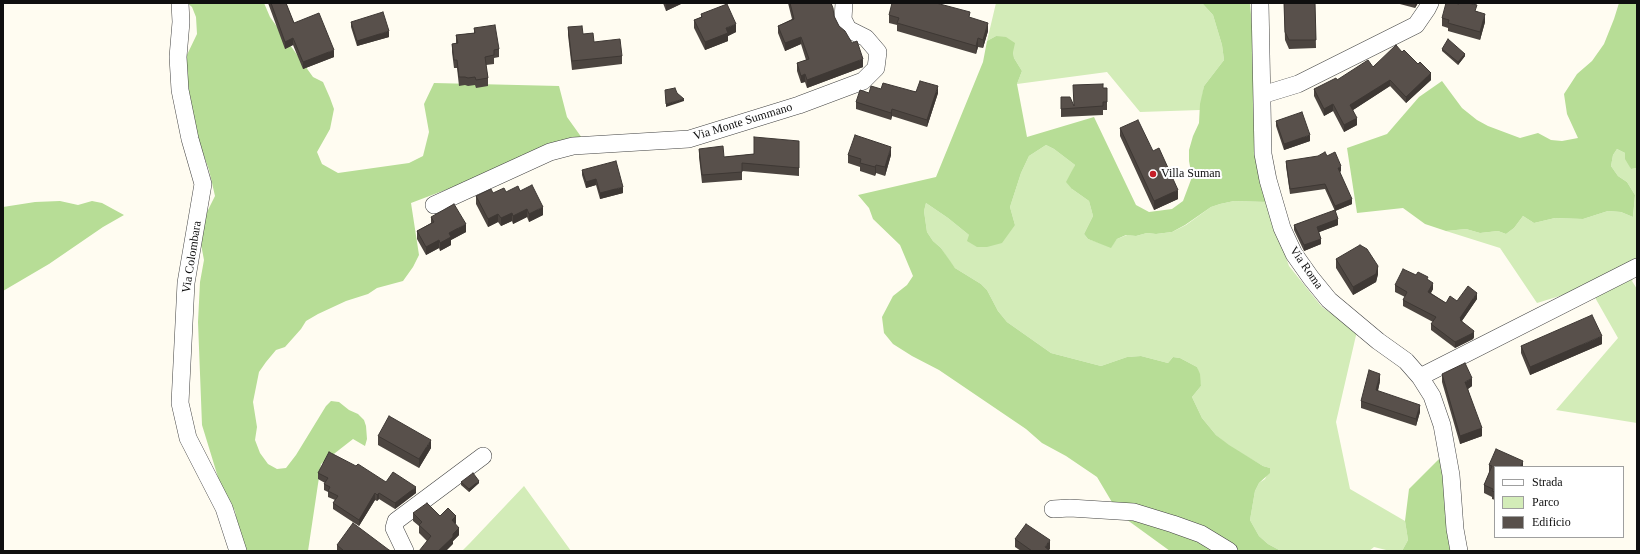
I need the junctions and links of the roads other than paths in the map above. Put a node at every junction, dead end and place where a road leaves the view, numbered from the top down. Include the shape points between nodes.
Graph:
1 (180, 3) edge
2 (844, 3) edge
3 (1260, 3) edge
4 (1430, 3) edge
5 (1262, 95) junction
6 (434, 205) dead end
7 (1637, 267) edge
8 (1420, 377) junction
9 (483, 456) dead end
10 (1053, 509) dead end
11 (238, 551) edge
12 (405, 551) edge
13 (1229, 551) edge
14 (1460, 551) edge

1 - 11 street, Via Colombara via 180,90 203,184 186,283 180,404 188,438 224,508
2 - 6 street, Via Monte Summano via 843,18 848,29 866,38 878,52 876,68 863,81 799,105 689,139 573,146 550,152
3 - 5 street, Via Roma
4 - 5 street via 1416,25 1298,84
5 - 8 street, Via Roma via 1263,154 1268,180 1282,228 1294,254 1330,300 1406,361
7 - 8 street
8 - 14 street, Via Roma via 1432,396 1442,425
9 - 12 street via 396,521 394,528
10 - 13 street via 1134,512 1201,534

